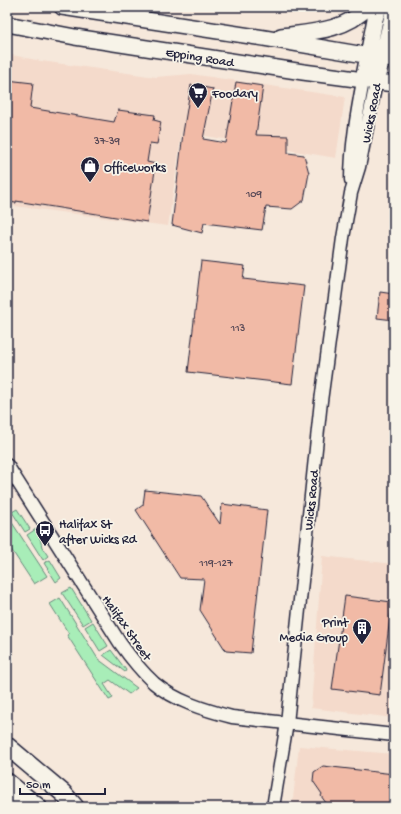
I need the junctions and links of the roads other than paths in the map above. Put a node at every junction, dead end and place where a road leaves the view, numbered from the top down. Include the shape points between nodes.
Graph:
1 (62, 7) edge
2 (368, 7) edge
3 (379, 7) edge
4 (394, 8) edge
5 (7, 24) edge
6 (264, 38) junction
7 (381, 58) edge
8 (370, 82) junction
9 (394, 84) edge
10 (7, 465) edge
11 (287, 723) junction
12 (394, 735) edge
13 (7, 746) edge
14 (7, 761) edge
15 (7, 782) edge
16 (7, 803) edge
17 (13, 807) edge
18 (38, 807) edge
19 (62, 807) edge
20 (75, 807) edge
21 (273, 807) edge

1 - 6 main road, Epping Road
2 - 6 main road via 353,19 335,27
3 - 7 main road, Wicks Road via 374,27
4 - 7 main road, Wicks Road
5 - 8 main road, Epping Road via 75,37
6 - 7 main road, Epping Road
7 - 8 main road, Wicks Road
8 - 9 main road, Epping Road
8 - 11 street, Wicks Road via 359,167 351,193 343,238 321,401
10 - 11 street, Halifax Street via 120,643 155,683 170,694 210,712
11 - 12 street, Halifax Street
11 - 21 street, Wicks Road
13 - 20 highway
14 - 19 highway
15 - 18 highway
16 - 17 highway

